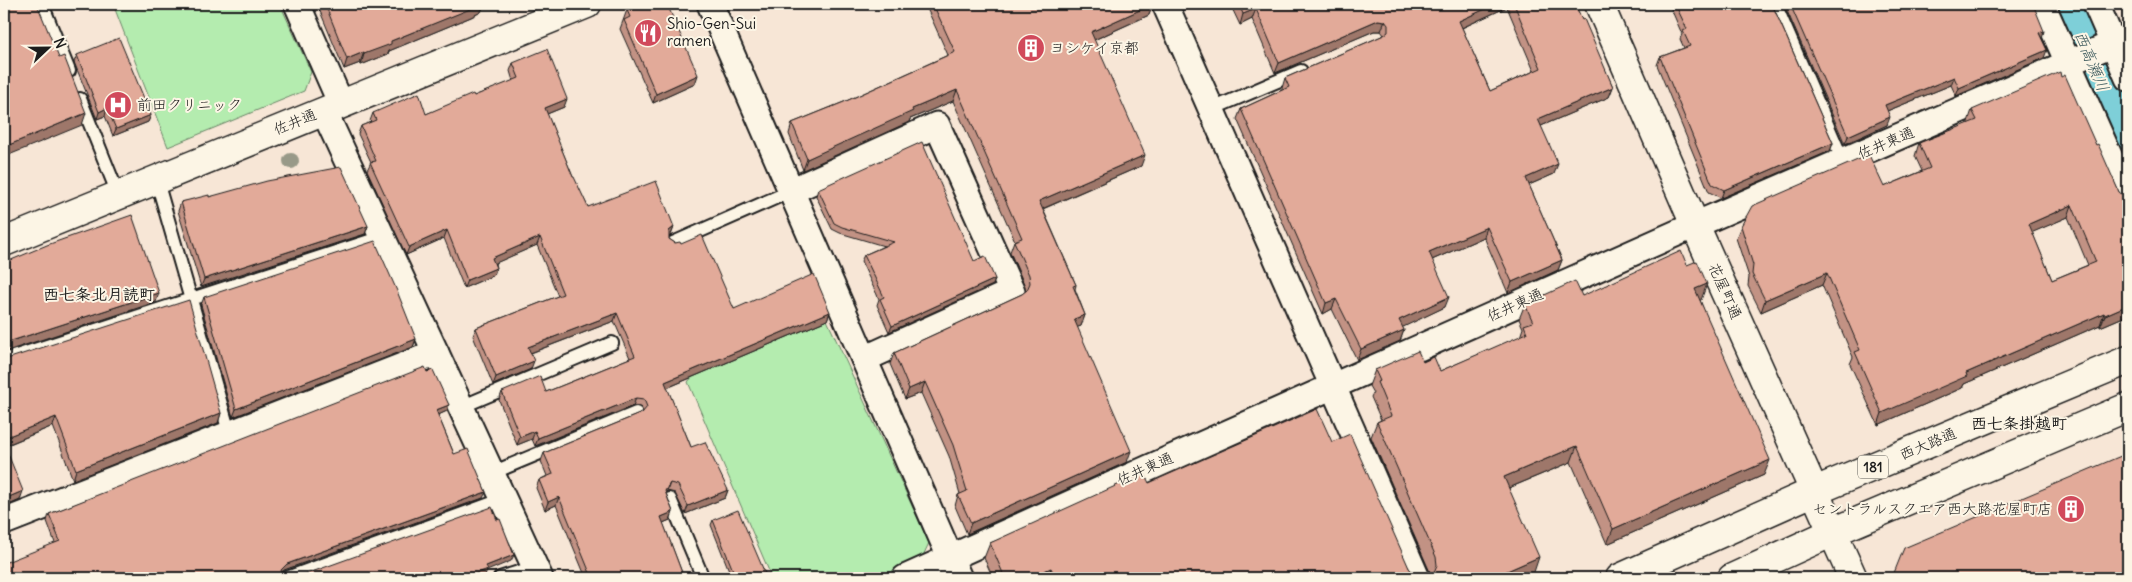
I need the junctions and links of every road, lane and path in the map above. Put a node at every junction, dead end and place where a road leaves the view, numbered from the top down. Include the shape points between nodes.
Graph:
1 (42, 4) edge
2 (297, 4) edge
3 (587, 4) edge
4 (710, 4) edge
5 (1165, 4) edge
6 (1599, 4) edge
7 (1775, 4) edge
8 (2042, 4) edge
9 (2096, 4) edge
10 (2121, 40) edge
11 (2069, 64) junction
12 (1312, 66) edge
13 (2128, 78) edge
14 (332, 108) junction
15 (1212, 109) junction
16 (1844, 161) junction
17 (156, 178) junction
18 (791, 191) junction
19 (118, 194) junction
20 (2128, 198) edge
21 (1695, 225) junction
22 (382, 237) junction
23 (4, 242) edge
24 (673, 243) edge
25 (191, 299) junction
26 (612, 343) dead end
27 (436, 353) junction
28 (864, 359) junction
29 (4, 360) edge
30 (2128, 360) edge
31 (1333, 386) junction
32 (461, 407) junction
33 (2128, 407) edge
34 (636, 413) edge
35 (229, 432) junction
36 (492, 473) junction
37 (1815, 491) junction
38 (504, 499) junction
39 (670, 499) edge
40 (4, 522) edge
41 (1833, 532) junction
42 (954, 568) edge
43 (538, 572) edge
44 (286, 578) edge
45 (500, 578) edge
46 (703, 578) edge
47 (905, 578) edge
48 (1417, 578) edge
49 (1620, 578) edge
50 (1732, 578) edge
51 (1853, 578) edge

1 - 19 lane
2 - 14 street
3 - 14 street, 佐井通
4 - 18 street
5 - 15 street
6 - 21 street, 花屋町通
7 - 16 lane
8 - 11 street
9 - 10 street
10 - 11 street, 佐井東通
10 - 13 street
11 - 16 street, 佐井東通
11 - 20 street
12 - 15 lane
14 - 17 street, 佐井通
14 - 22 street
15 - 31 street
16 - 21 street, 佐井東通
17 - 19 street, 佐井通
17 - 25 lane
18 - 24 lane
18 - 28 street
18 - 28 street via 937,125 1012,292
19 - 23 street, 佐井通
21 - 31 street, 佐井東通
21 - 37 street, 花屋町通
22 - 25 lane
22 - 27 street
25 - 29 lane
25 - 35 lane
26 - 32 lane
27 - 32 street
27 - 35 street
28 - 42 street
30 - 37 street, 西大路通 / 181
31 - 42 street, 佐井東通
31 - 48 street
32 - 36 street
33 - 41 street
34 - 36 lane
35 - 40 street
36 - 38 street
37 - 41 street, 花屋町通
37 - 49 street, 西大路通 / 181
38 - 43 street
38 - 44 lane
39 - 46 lane
41 - 50 street
41 - 51 street, 花屋町通
42 - 47 street, 佐井東通
43 - 45 lane

